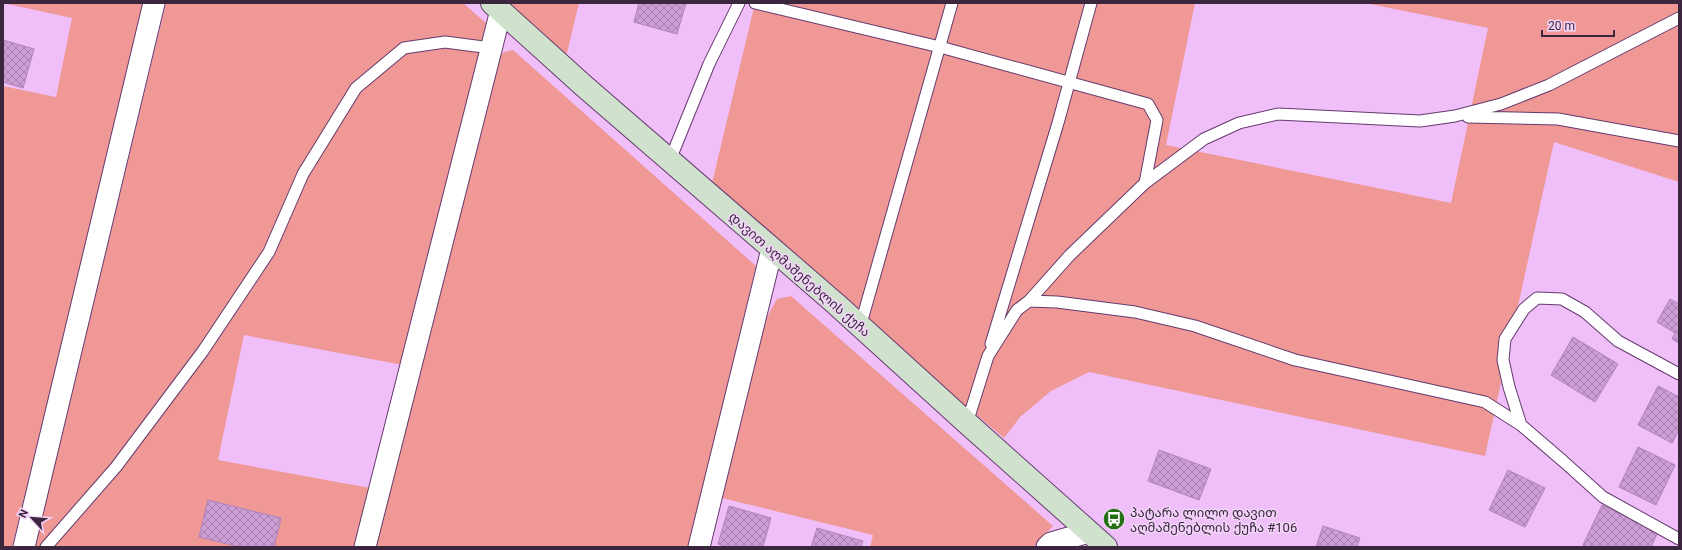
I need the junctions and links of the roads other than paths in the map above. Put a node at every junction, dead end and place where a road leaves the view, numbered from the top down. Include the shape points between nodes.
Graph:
1 (154, 3) edge
2 (739, 3) edge
3 (755, 3) edge
4 (952, 3) edge
5 (1091, 3) edge
6 (496, 7) edge
7 (1679, 18) edge
8 (940, 47) junction
9 (491, 48) junction
10 (1069, 82) junction
11 (1455, 116) junction
12 (1679, 141) edge
13 (670, 160) junction
14 (1145, 183) junction
15 (772, 249) junction
16 (1029, 301) junction
17 (860, 327) junction
18 (988, 356) junction
19 (1679, 374) edge
20 (967, 424) junction
21 (1521, 425) junction
22 (1089, 532) junction
23 (1679, 539) edge
24 (24, 547) edge
25 (46, 547) edge
26 (365, 547) edge
27 (699, 547) edge
28 (1047, 547) edge
29 (1106, 547) edge

1 - 24 street
2 - 13 lane via 709,64
3 - 8 lane
4 - 8 lane
5 - 10 lane
6 - 9 street
6 - 13 street, დავით აღმაშენებლის ქუჩა
7 - 11 lane via 1549,84 1500,104
8 - 10 lane
8 - 17 lane
9 - 25 lane via 444,42 404,48 356,88 304,174 269,252 203,351 116,467
9 - 26 street
10 - 14 lane via 1148,104 1158,120
10 - 18 lane
11 - 12 lane via 1558,119
11 - 14 lane via 1420,121 1278,114 1239,123 1204,139
13 - 15 street, დავით აღმაშენებლის ქუჩა
14 - 16 lane via 1069,256
15 - 17 street, დავით აღმაშენებლის ქუჩა
15 - 27 street
16 - 18 lane via 1017,310
16 - 21 lane via 1135,312 1194,326 1295,360 1485,402
17 - 20 street, დავით აღმაშენებლის ქუჩა
18 - 20 lane
19 - 21 lane via 1618,341 1585,312 1562,299 1537,298 1524,309 1505,339 1503,360
20 - 22 street, დავით აღმაშენებლის ქუჩა
21 - 23 lane via 1603,497
22 - 28 street via 1051,543
22 - 29 street, დავით აღმაშენებლის ქუჩა

